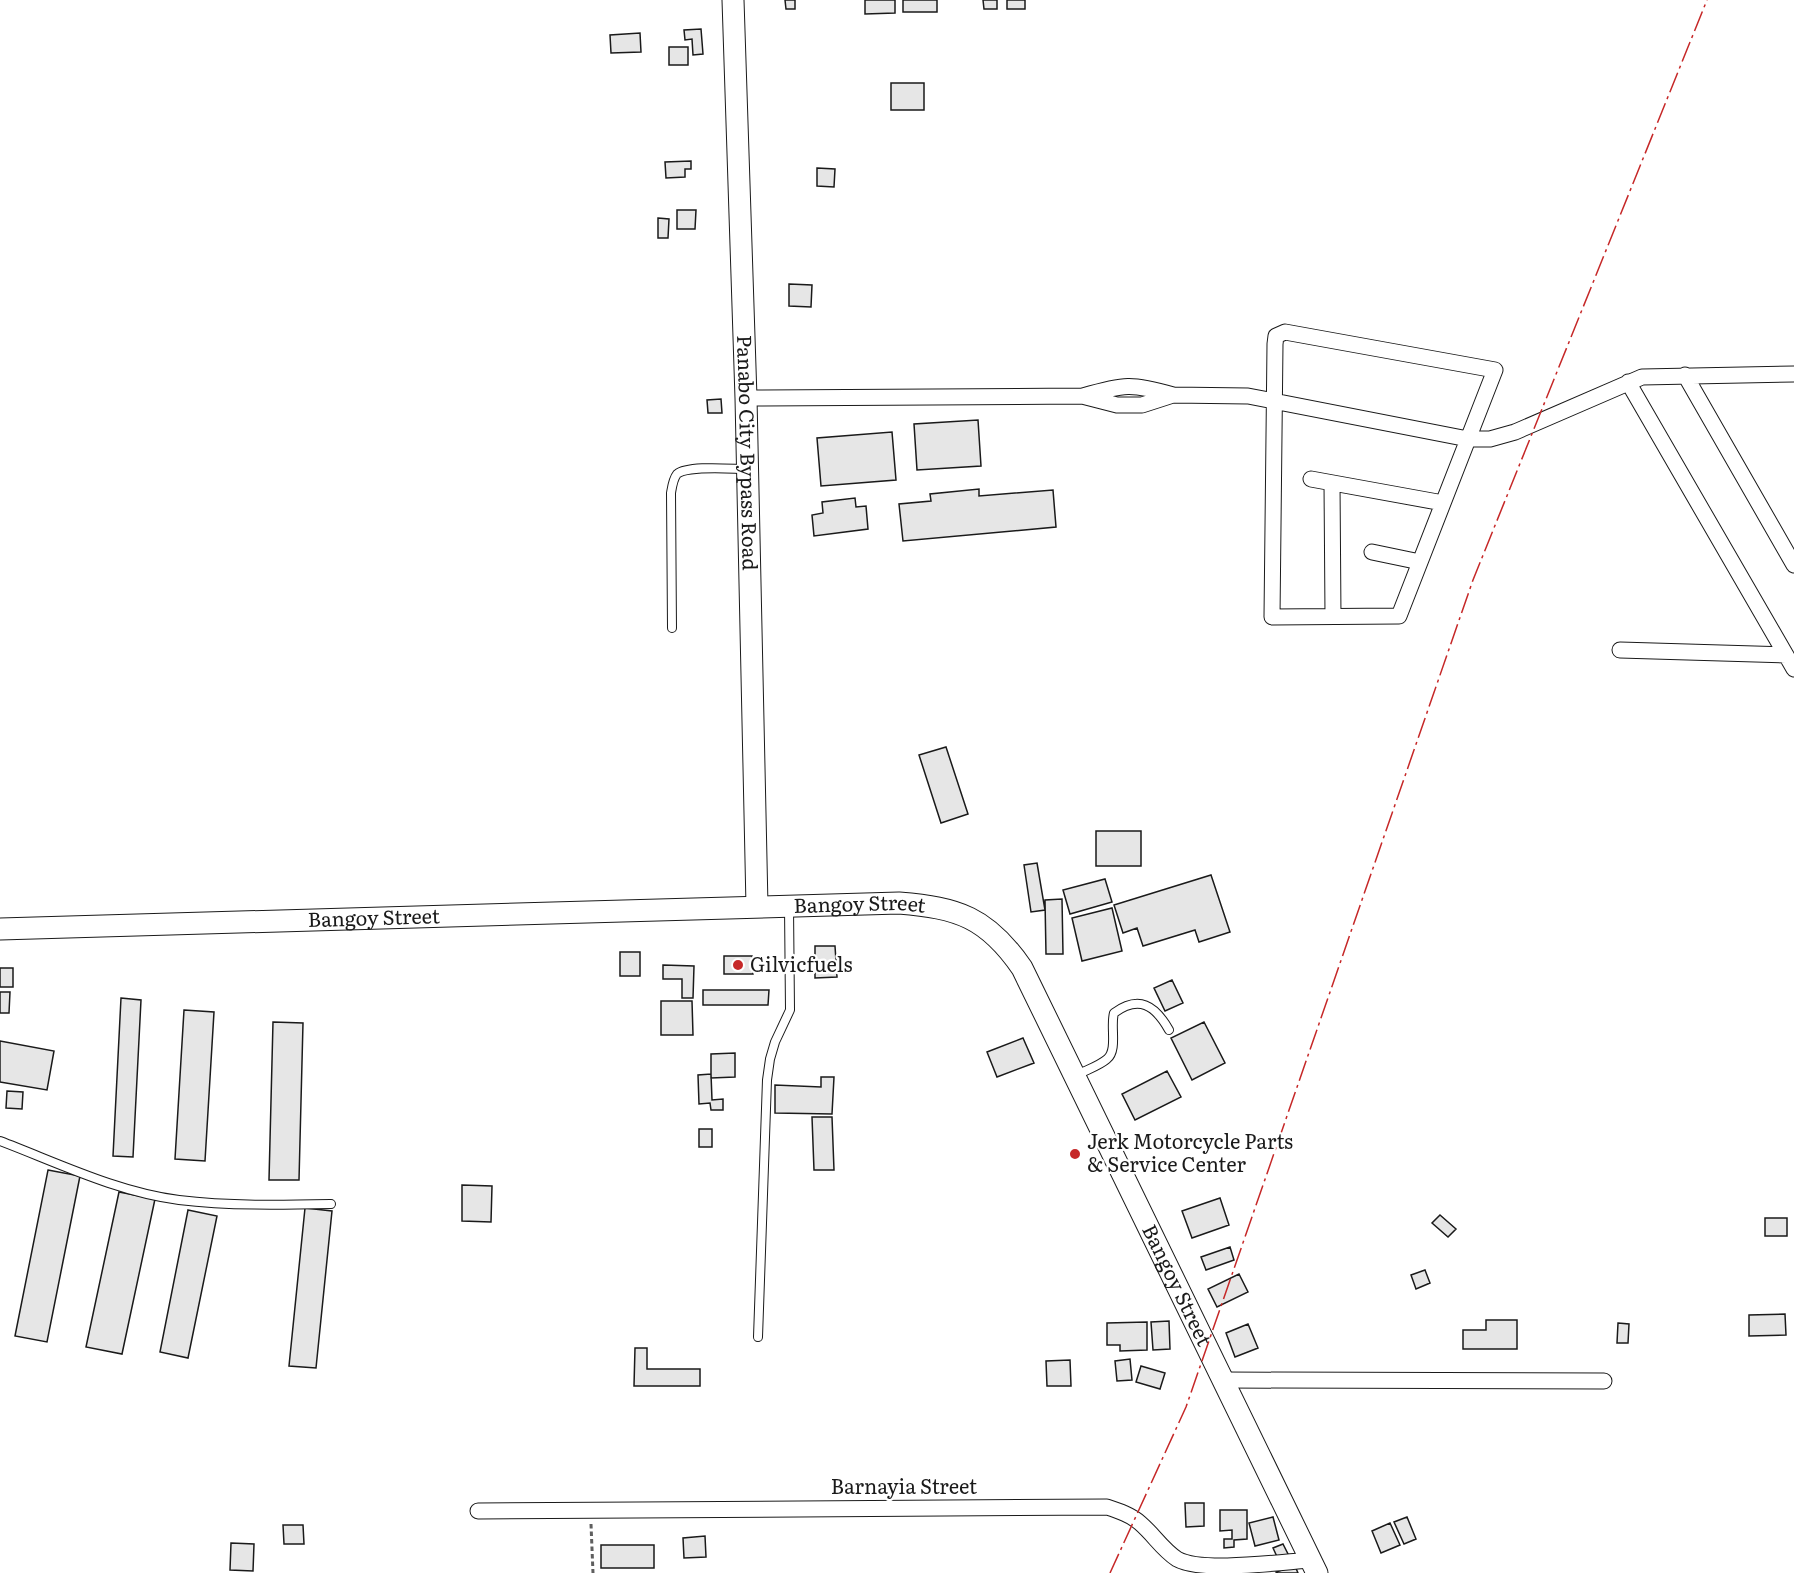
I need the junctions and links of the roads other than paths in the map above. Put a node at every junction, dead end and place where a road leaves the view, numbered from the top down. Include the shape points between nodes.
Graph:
1 (734, 0) edge
2 (1794, 374) edge
3 (1685, 375) junction
4 (1628, 382) junction
5 (746, 398) junction
6 (1273, 401) junction
7 (1468, 439) junction
8 (748, 469) junction
9 (1311, 479) dead end
10 (1332, 483) junction
11 (1443, 503) junction
12 (1372, 552) dead end
13 (1420, 562) junction
14 (1794, 565) edge
15 (1333, 616) junction
16 (672, 628) dead end
17 (1620, 650) dead end
18 (1790, 662) edge
19 (757, 906) junction
20 (789, 906) junction
21 (0, 929) edge
22 (1169, 1030) dead end
23 (1075, 1076) junction
24 (0, 1141) edge
25 (331, 1204) dead end
26 (758, 1337) dead end
27 (1224, 1380) junction
28 (1605, 1381) dead end
29 (478, 1511) dead end
30 (1314, 1567) edge

1 - 5 main road, Panabo City Bypass Road
2 - 3 street
3 - 4 street via 1648,376
3 - 14 street
4 - 7 street via 1515,432 1490,439
4 - 18 street
5 - 6 street via 1082,396 1117,405 1142,405 1173,395 1239,395
5 - 8 main road, Panabo City Bypass Road
6 - 7 street
6 - 7 street via 1275,339 1286,332 1495,370
6 - 15 street via 1272,617
7 - 11 street
8 - 16 lane via 688,470 678,474 672,484
8 - 19 main road, Panabo City Bypass Road
9 - 10 street
10 - 11 street
10 - 15 street
11 - 13 street
12 - 13 street
13 - 15 street via 1399,616
17 - 18 street
19 - 20 main road, Bangoy Street
19 - 21 main road, Bangoy Street
20 - 23 main road, Bangoy Street via 899,903 957,911 975,920 1008,948 1022,968
20 - 26 lane via 790,1010 772,1050 766,1080
22 - 23 lane via 1151,1007 1140,1003 1123,1006 1111,1022 1112,1050 1108,1058
23 - 27 main road, Bangoy Street
24 - 25 lane via 109,1182 178,1199
27 - 28 street
27 - 30 main road, Bangoy Street
29 - 30 street, Barnayia Street via 1107,1507 1141,1524 1164,1550 1180,1561 1202,1565

